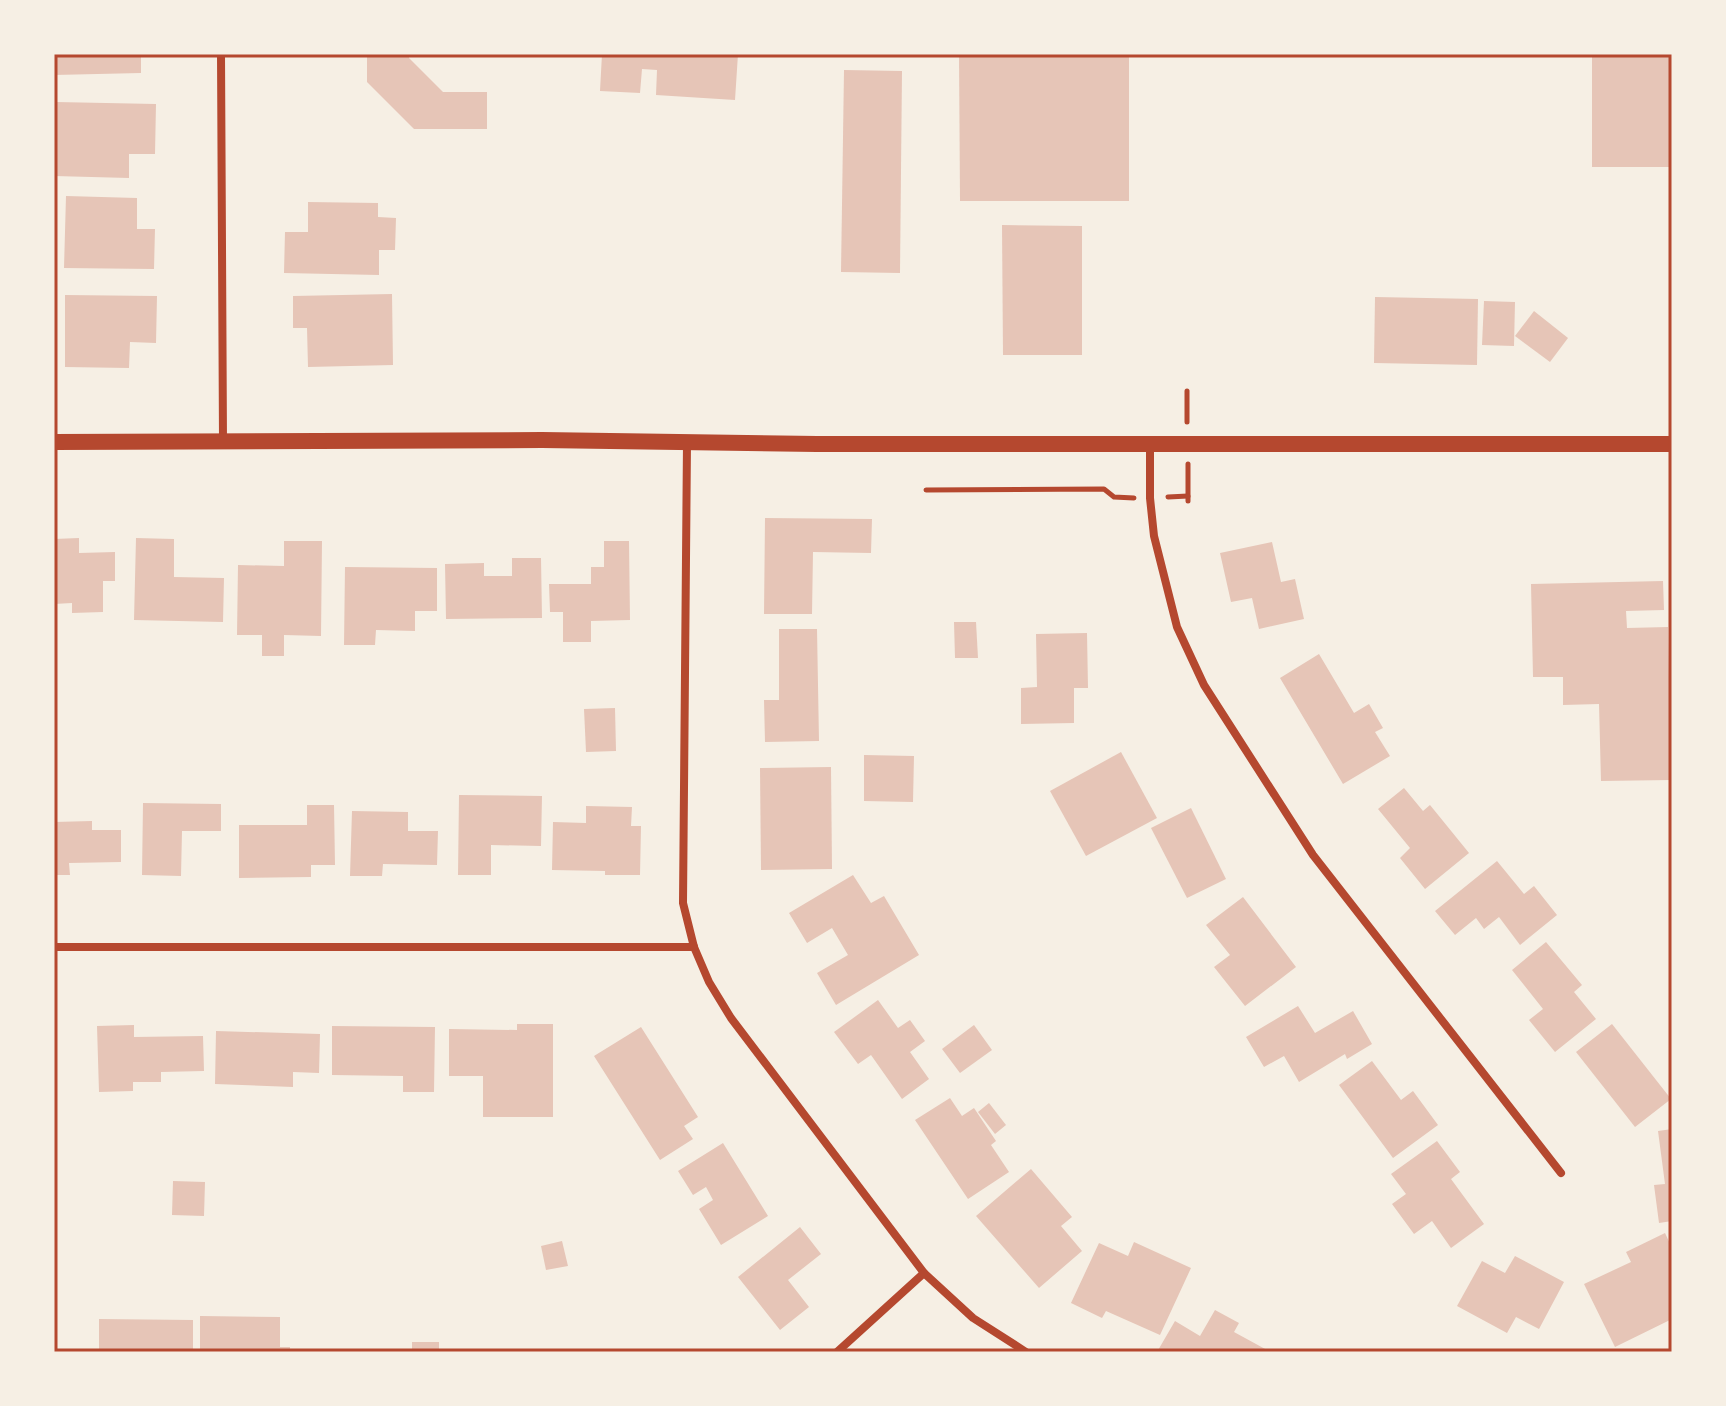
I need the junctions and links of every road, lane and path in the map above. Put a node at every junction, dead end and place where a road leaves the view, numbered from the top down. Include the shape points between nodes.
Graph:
1 (221, 54) edge
2 (54, 442) edge
3 (223, 442) junction
4 (687, 442) junction
5 (1150, 443) junction
6 (1672, 444) edge
7 (926, 490) dead end
8 (1188, 496) dead end
9 (1150, 498) junction
10 (54, 947) edge
11 (694, 947) junction
12 (1561, 1173) dead end
13 (924, 1273) junction
14 (837, 1352) edge
15 (1026, 1352) edge

1 - 3 street
2 - 3 main road
3 - 4 main road
4 - 5 main road
4 - 11 street via 683,903
5 - 6 main road
5 - 9 street
7 - 9 path via 1104,489 1114,497
8 - 9 path
9 - 12 street via 1177,627 1204,685 1313,855
10 - 11 street
11 - 13 street via 731,1018
13 - 14 street
13 - 15 street via 973,1318

